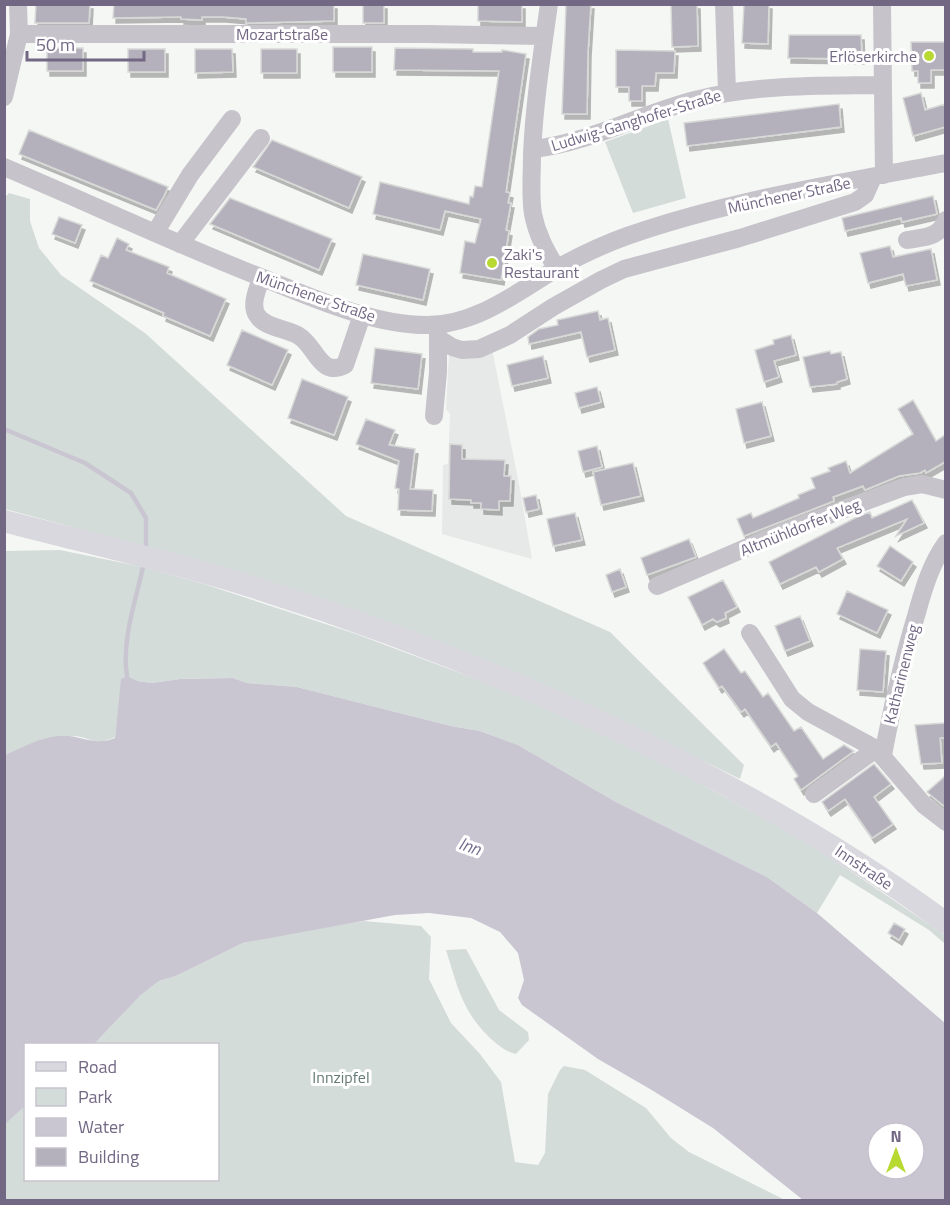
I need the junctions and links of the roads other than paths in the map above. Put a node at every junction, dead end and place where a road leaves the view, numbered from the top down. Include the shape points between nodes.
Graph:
1 (18, 4) edge
2 (549, 4) edge
3 (724, 4) edge
4 (882, 4) edge
5 (19, 34) junction
6 (544, 36) junction
7 (883, 85) junction
8 (727, 92) junction
9 (4, 97) edge
10 (232, 119) dead end
11 (261, 138) dead end
12 (532, 149) junction
13 (945, 163) edge
14 (4, 167) edge
15 (878, 176) junction
16 (945, 220) edge
17 (155, 233) junction
18 (907, 240) dead end
19 (180, 244) junction
20 (557, 269) junction
21 (261, 278) junction
22 (362, 315) junction
23 (438, 331) junction
24 (434, 416) dead end
25 (945, 490) edge
26 (4, 521) edge
27 (945, 543) edge
28 (657, 585) dead end
29 (750, 633) dead end
30 (880, 752) junction
31 (814, 794) dead end
32 (945, 822) edge
33 (945, 923) edge

1 - 5 street
2 - 6 street
3 - 8 street
4 - 7 street
5 - 6 street, Mozartstraße
5 - 9 street
6 - 12 street
7 - 8 street, Ludwig-Ganghofer-Straße
7 - 15 street
8 - 12 street, Ludwig-Ganghofer-Straße via 654,112 562,145
10 - 17 street via 190,175
11 - 19 street
12 - 20 street via 533,213 545,249
13 - 15 street, Münchener Straße
14 - 17 street, Münchener Straße
15 - 20 street, Münchener Straße via 801,190 660,225 597,248
15 - 23 street, Münchener Straße via 855,202 624,269 479,349 452,347
16 - 18 street via 936,235
17 - 19 street, Münchener Straße
19 - 21 street, Münchener Straße
20 - 23 street, Münchener Straße via 468,319
21 - 22 street, Münchener Straße
21 - 22 street via 254,307 257,316 307,341 327,368 345,365
22 - 23 street, Münchener Straße
23 - 24 street
25 - 28 street, Altmühldorfer Weg via 922,484 904,487
26 - 33 main road, Innstraße via 228,580 462,662 613,727 780,814 878,875
27 - 30 street, Katharinenweg via 922,594 904,651
29 - 30 street via 792,699
30 - 31 street
30 - 32 street via 924,805

